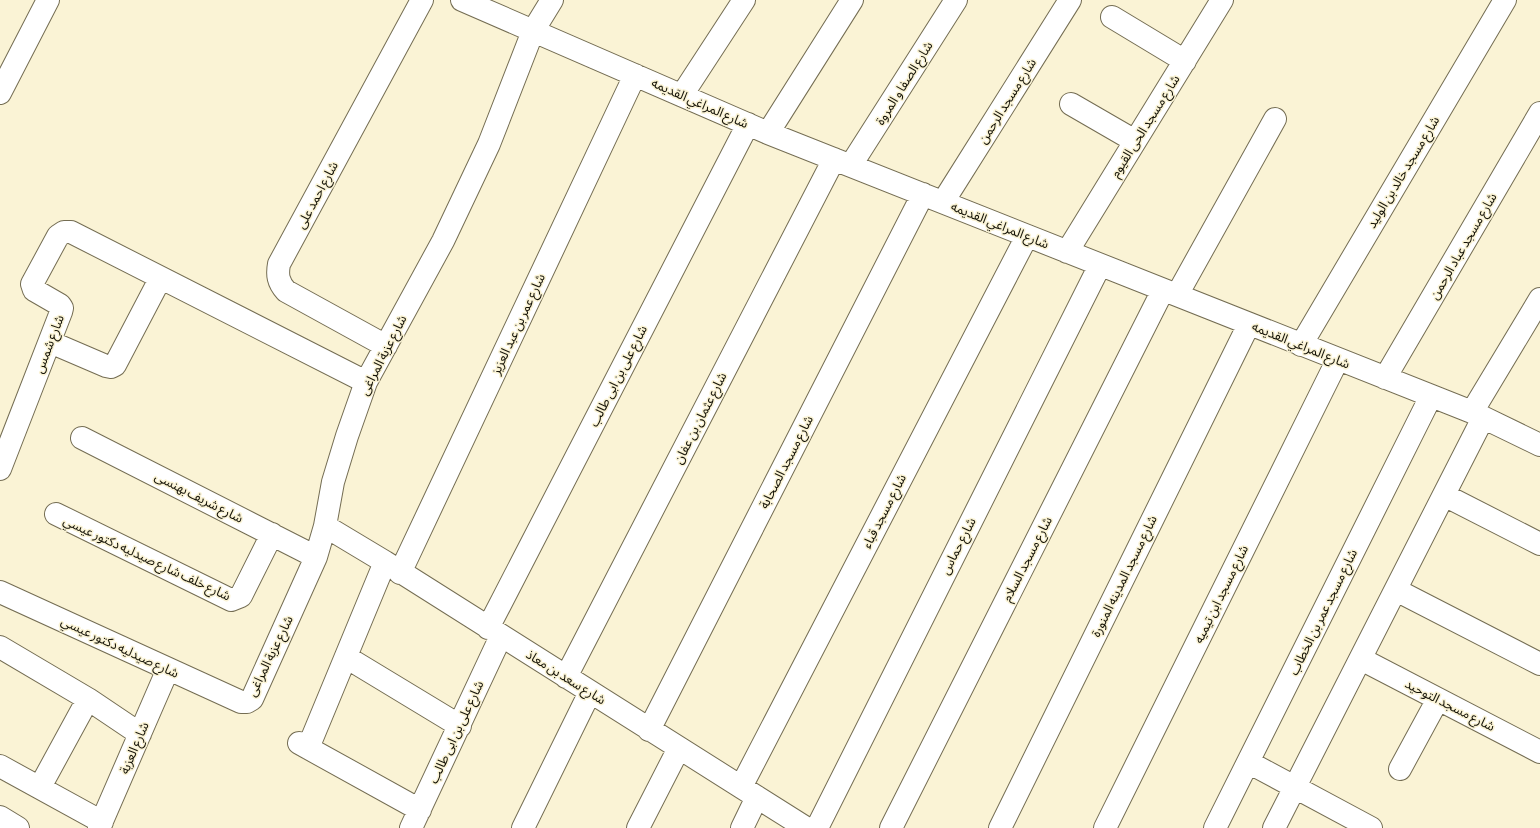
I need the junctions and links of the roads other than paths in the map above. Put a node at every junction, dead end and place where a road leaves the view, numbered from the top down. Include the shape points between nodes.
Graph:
1 (48, 0) edge
2 (422, 0) edge
3 (462, 0) edge
4 (552, 0) edge
5 (744, 0) edge
6 (852, 0) edge
7 (956, 0) edge
8 (1070, 0) edge
9 (1222, 0) edge
10 (1505, 0) edge
11 (1112, 17) dead end
12 (533, 31) junction
13 (1185, 60) junction
14 (635, 75) junction
15 (0, 93) edge
16 (682, 95) junction
17 (1071, 104) dead end
18 (1540, 113) edge
19 (1275, 119) dead end
20 (748, 124) junction
21 (768, 132) junction
22 (1136, 141) junction
23 (843, 162) junction
24 (923, 194) junction
25 (943, 202) junction
26 (1027, 236) junction
27 (1067, 252) junction
28 (1100, 265) junction
29 (160, 279) junction
30 (1170, 292) junction
31 (1540, 299) edge
32 (1249, 324) junction
33 (50, 342) junction
34 (1301, 345) junction
35 (386, 346) junction
36 (1338, 359) junction
37 (1385, 378) junction
38 (366, 382) junction
39 (1431, 396) junction
40 (1478, 415) junction
41 (82, 438) dead end
42 (1540, 445) edge
43 (0, 469) edge
44 (1444, 495) junction
45 (56, 514) dead end
46 (325, 526) junction
47 (272, 534) junction
48 (1540, 544) edge
49 (316, 557) junction
50 (393, 568) junction
51 (1396, 590) junction
52 (0, 592) edge
53 (495, 632) junction
54 (0, 647) edge
55 (346, 657) junction
56 (1361, 659) junction
57 (1540, 664) edge
58 (168, 669) junction
59 (566, 677) junction
60 (590, 692) junction
61 (88, 699) junction
62 (1438, 699) junction
63 (241, 702) joint
64 (460, 726) junction
65 (649, 730) junction
66 (140, 734) junction
67 (679, 748) junction
68 (1540, 752) edge
69 (1248, 762) junction
70 (0, 766) edge
71 (1400, 768) dead end
72 (40, 787) junction
73 (1295, 787) junction
74 (749, 792) junction
75 (0, 817) edge
76 (416, 819) edge
77 (101, 825) edge
78 (18, 828) edge
79 (523, 828) edge
80 (638, 828) edge
81 (742, 828) edge
82 (806, 828) edge
83 (817, 828) edge
84 (891, 828) edge
85 (1000, 828) edge
86 (1105, 828) edge
87 (1215, 828) edge
88 (1274, 828) edge
89 (1371, 828) edge

1 - 15 street
2 - 35 street, شارع احمد على via 278,271 281,285 286,291
3 - 12 street, شارع المراغي القديمه
4 - 12 street, شارع عزبة المراغى
5 - 16 street
6 - 21 street
7 - 23 street, شارع الصفا و المروة
8 - 25 street, شارع مسجد الرحمن
9 - 13 street, شارع مسجد الحى القيوم
10 - 34 street, شارع مسجد خالد بن الوليد
11 - 13 street
12 - 14 street, شارع المراغي القديمه
12 - 35 street, شارع عزبة المراغى via 488,144 444,241
13 - 22 street, شارع مسجد الحى القيوم
14 - 16 street, شارع المراغي القديمه
14 - 50 street, شارع عمر بن عبد العزيز
16 - 20 street, شارع المراغي القديمه
17 - 22 street
18 - 37 street, شارع مسجد عباد الرحمن
19 - 30 street, شارع مسجد السلام
20 - 21 street, شارع المراغي القديمه
20 - 53 street, شارع على بن ابى طالب
21 - 23 street, شارع المراغي القديمه
22 - 27 street, شارع مسجد الحى القيوم
23 - 24 street, شارع المراغي القديمه
23 - 59 street, شارع عثمان بن عفان
24 - 25 street, شارع المراغي القديمه
24 - 65 street, شارع مسجد الصحابة
25 - 26 street, شارع المراغي القديمه
26 - 27 street, شارع المراغي القديمه
26 - 74 street, شارع مسجد قباء
27 - 28 street, شارع المراغي القديمه
28 - 30 street, شارع المراغي القديمه
28 - 83 street, شارع حماس
29 - 33 street via 113,366 106,366
29 - 33 street, شارع شمس via 71,232 64,232 58,236 32,284 34,290 62,308
29 - 38 street
30 - 32 street, شارع المراغي القديمه
30 - 84 street, شارع مسجد السلام
31 - 40 street
32 - 34 street, شارع المراغي القديمه
32 - 85 street, شارع مسجد المدينه المنورة
33 - 43 street, شارع شمس
34 - 36 street, شارع المراغي القديمه
35 - 38 street, شارع عزبة المراغى
36 - 37 street, شارع المراغي القديمه
36 - 86 street, شارع مسجد ابن تيميه
37 - 39 street, شارع المراغي القديمه
38 - 46 street, شارع عزبة المراغى via 333,482
39 - 40 street, شارع المراغي القديمه
39 - 69 street, شارع مسجد عمر بن الخطاب
40 - 42 street, شارع المراغي القديمه
40 - 44 street
41 - 47 street, شارع شريف بهنسى
44 - 48 street
44 - 51 street
45 - 47 street, شارع خلف شارع صيدليه دكتور عيسي via 231,600 241,596
46 - 49 street, شارع عزبة المراغى
46 - 50 street, شارع سعد بن معاذ
47 - 49 street, شارع شريف بهنسى
49 - 63 street, شارع عزبة المراغى via 252,699
50 - 53 street, شارع سعد بن معاذ
50 - 55 street, شارع عمر بن عبد العزيز
51 - 56 street
51 - 57 street
52 - 58 street, شارع صيدليه دكتور عيسي
53 - 59 street, شارع سعد بن معاذ
53 - 64 street, شارع على بن ابى طالب
54 - 61 street
55 - 64 street
55 - 76 street, شارع عمر بن عبد العزيز via 303,745
56 - 62 street, شارع مسجد التوحيد
56 - 73 street
58 - 63 street, شارع صيدليه دكتور عيسي
58 - 66 street, شارع العزبة
59 - 60 street, شارع سعد بن معاذ
60 - 65 street, شارع سعد بن معاذ
60 - 79 street
61 - 66 street
61 - 72 street
62 - 68 street, شارع مسجد التوحيد
62 - 71 street
64 - 76 street, شارع على بن ابى طالب
65 - 67 street, شارع سعد بن معاذ
66 - 77 street, شارع العزبة
67 - 74 street, شارع سعد بن معاذ
67 - 80 street
69 - 73 street
69 - 87 street, شارع مسجد عمر بن الخطاب
70 - 72 street
72 - 77 street
73 - 88 street
73 - 89 street
74 - 81 street, شارع مسجد قباء
74 - 82 street, شارع سعد بن معاذ
75 - 78 street

